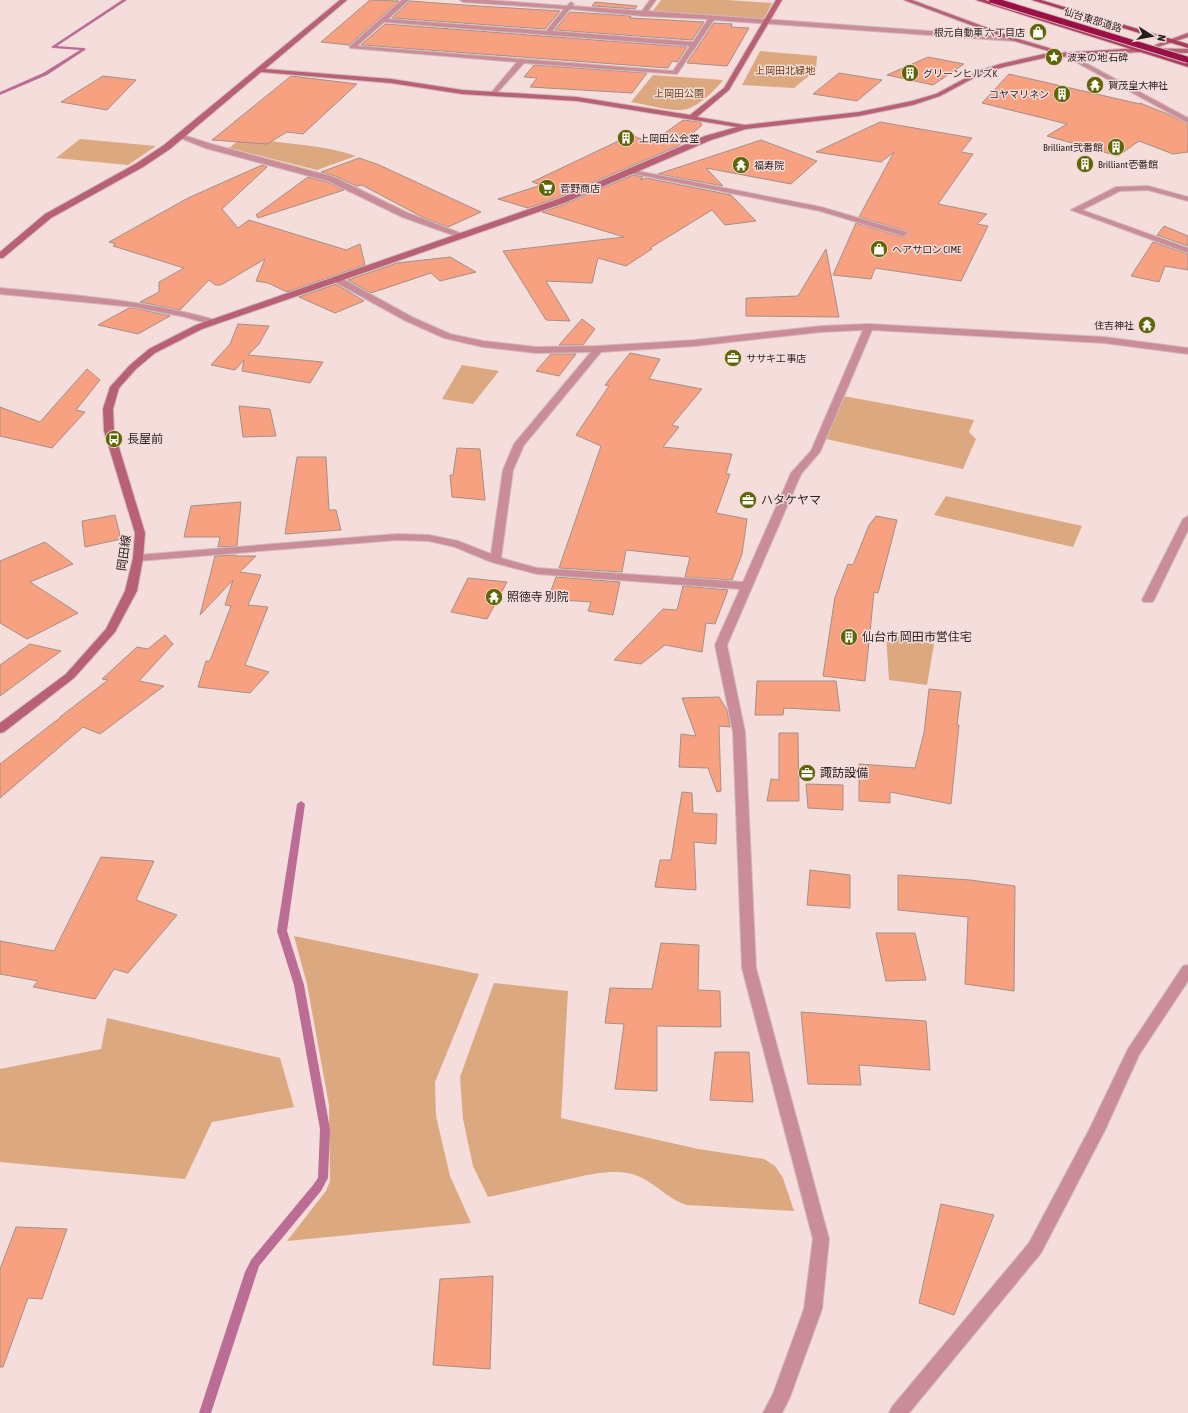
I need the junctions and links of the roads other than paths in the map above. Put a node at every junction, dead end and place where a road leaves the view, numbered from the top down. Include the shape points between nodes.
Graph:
1 (344, 0) edge
2 (406, 0) edge
3 (463, 0) edge
4 (575, 0) edge
5 (653, 0) edge
6 (779, 0) edge
7 (907, 0) edge
8 (979, 0) edge
9 (992, 0) edge
10 (1016, 0) edge
11 (1035, 0) edge
12 (568, 8) junction
13 (643, 14) junction
14 (712, 18) junction
15 (383, 20) junction
16 (766, 22) junction
17 (547, 33) junction
18 (1188, 35) edge
19 (1013, 39) junction
20 (1170, 41) junction
21 (694, 44) junction
22 (1188, 46) edge
23 (1140, 50) junction
24 (1188, 51) edge
25 (1065, 54) junction
26 (1188, 60) edge
27 (522, 61) junction
28 (1188, 65) edge
29 (259, 70) junction
30 (493, 94) junction
31 (691, 118) junction
32 (1188, 121) edge
33 (745, 127) junction
34 (180, 136) junction
35 (630, 171) junction
36 (1188, 199) edge
37 (903, 234) dead end
38 (464, 236) junction
39 (1188, 251) edge
40 (0, 256) edge
41 (338, 280) junction
42 (0, 291) edge
43 (213, 322) junction
44 (869, 327) junction
45 (598, 349) junction
46 (1188, 351) edge
47 (1188, 519) edge
48 (138, 558) junction
49 (495, 560) junction
50 (747, 586) junction
51 (1148, 600) dead end
52 (0, 729) edge
53 (1188, 970) edge
54 (772, 1413) edge
55 (898, 1413) edge

1 - 29 street
2 - 15 street
3 - 12 street
4 - 12 street
5 - 13 street
6 - 16 street
7 - 19 street
8 - 23 main road
9 - 26 highway, 仙台東部道路, bridge
10 - 24 highway, 仙台東部道路
11 - 20 main road
12 - 13 street
12 - 17 street
13 - 14 street
14 - 16 street
14 - 21 street
15 - 17 street
15 - 27 street via 352,47
16 - 19 street
16 - 31 street via 727,89
17 - 21 street
18 - 20 street
19 - 25 street
20 - 22 main road
20 - 23 street
21 - 27 street via 675,73
23 - 24 street
23 - 25 street
23 - 28 main road
25 - 32 street
25 - 33 street via 1002,65 981,72 938,95 913,103 859,114
27 - 30 street
29 - 30 street
29 - 34 street
30 - 31 street via 578,98
31 - 33 street
33 - 35 street, 岡田線 via 708,138
34 - 38 street via 331,179 405,215
34 - 40 street via 140,165 48,216
35 - 37 street via 821,209
35 - 38 street, 岡田線 via 560,201
36 - 39 street via 1148,188 1119,189 1075,210
38 - 41 street, 岡田線
41 - 43 street, 岡田線
41 - 45 street via 409,319 447,336 483,344 536,350
42 - 43 street via 128,304
43 - 48 street, 岡田線 via 152,352 115,386 108,409 109,431 140,533
44 - 45 street
44 - 46 street via 1104,340
44 - 50 street via 815,452 796,473
45 - 49 street via 519,444 508,470
47 - 51 street
48 - 49 street via 397,537 429,538 458,544
48 - 52 street, 岡田線 via 131,591 111,630 70,676
49 - 50 street via 537,571
50 - 54 street via 722,645 739,732 749,968 821,1239 813,1309 781,1397
53 - 55 street via 1133,1053 1097,1130 1035,1248

